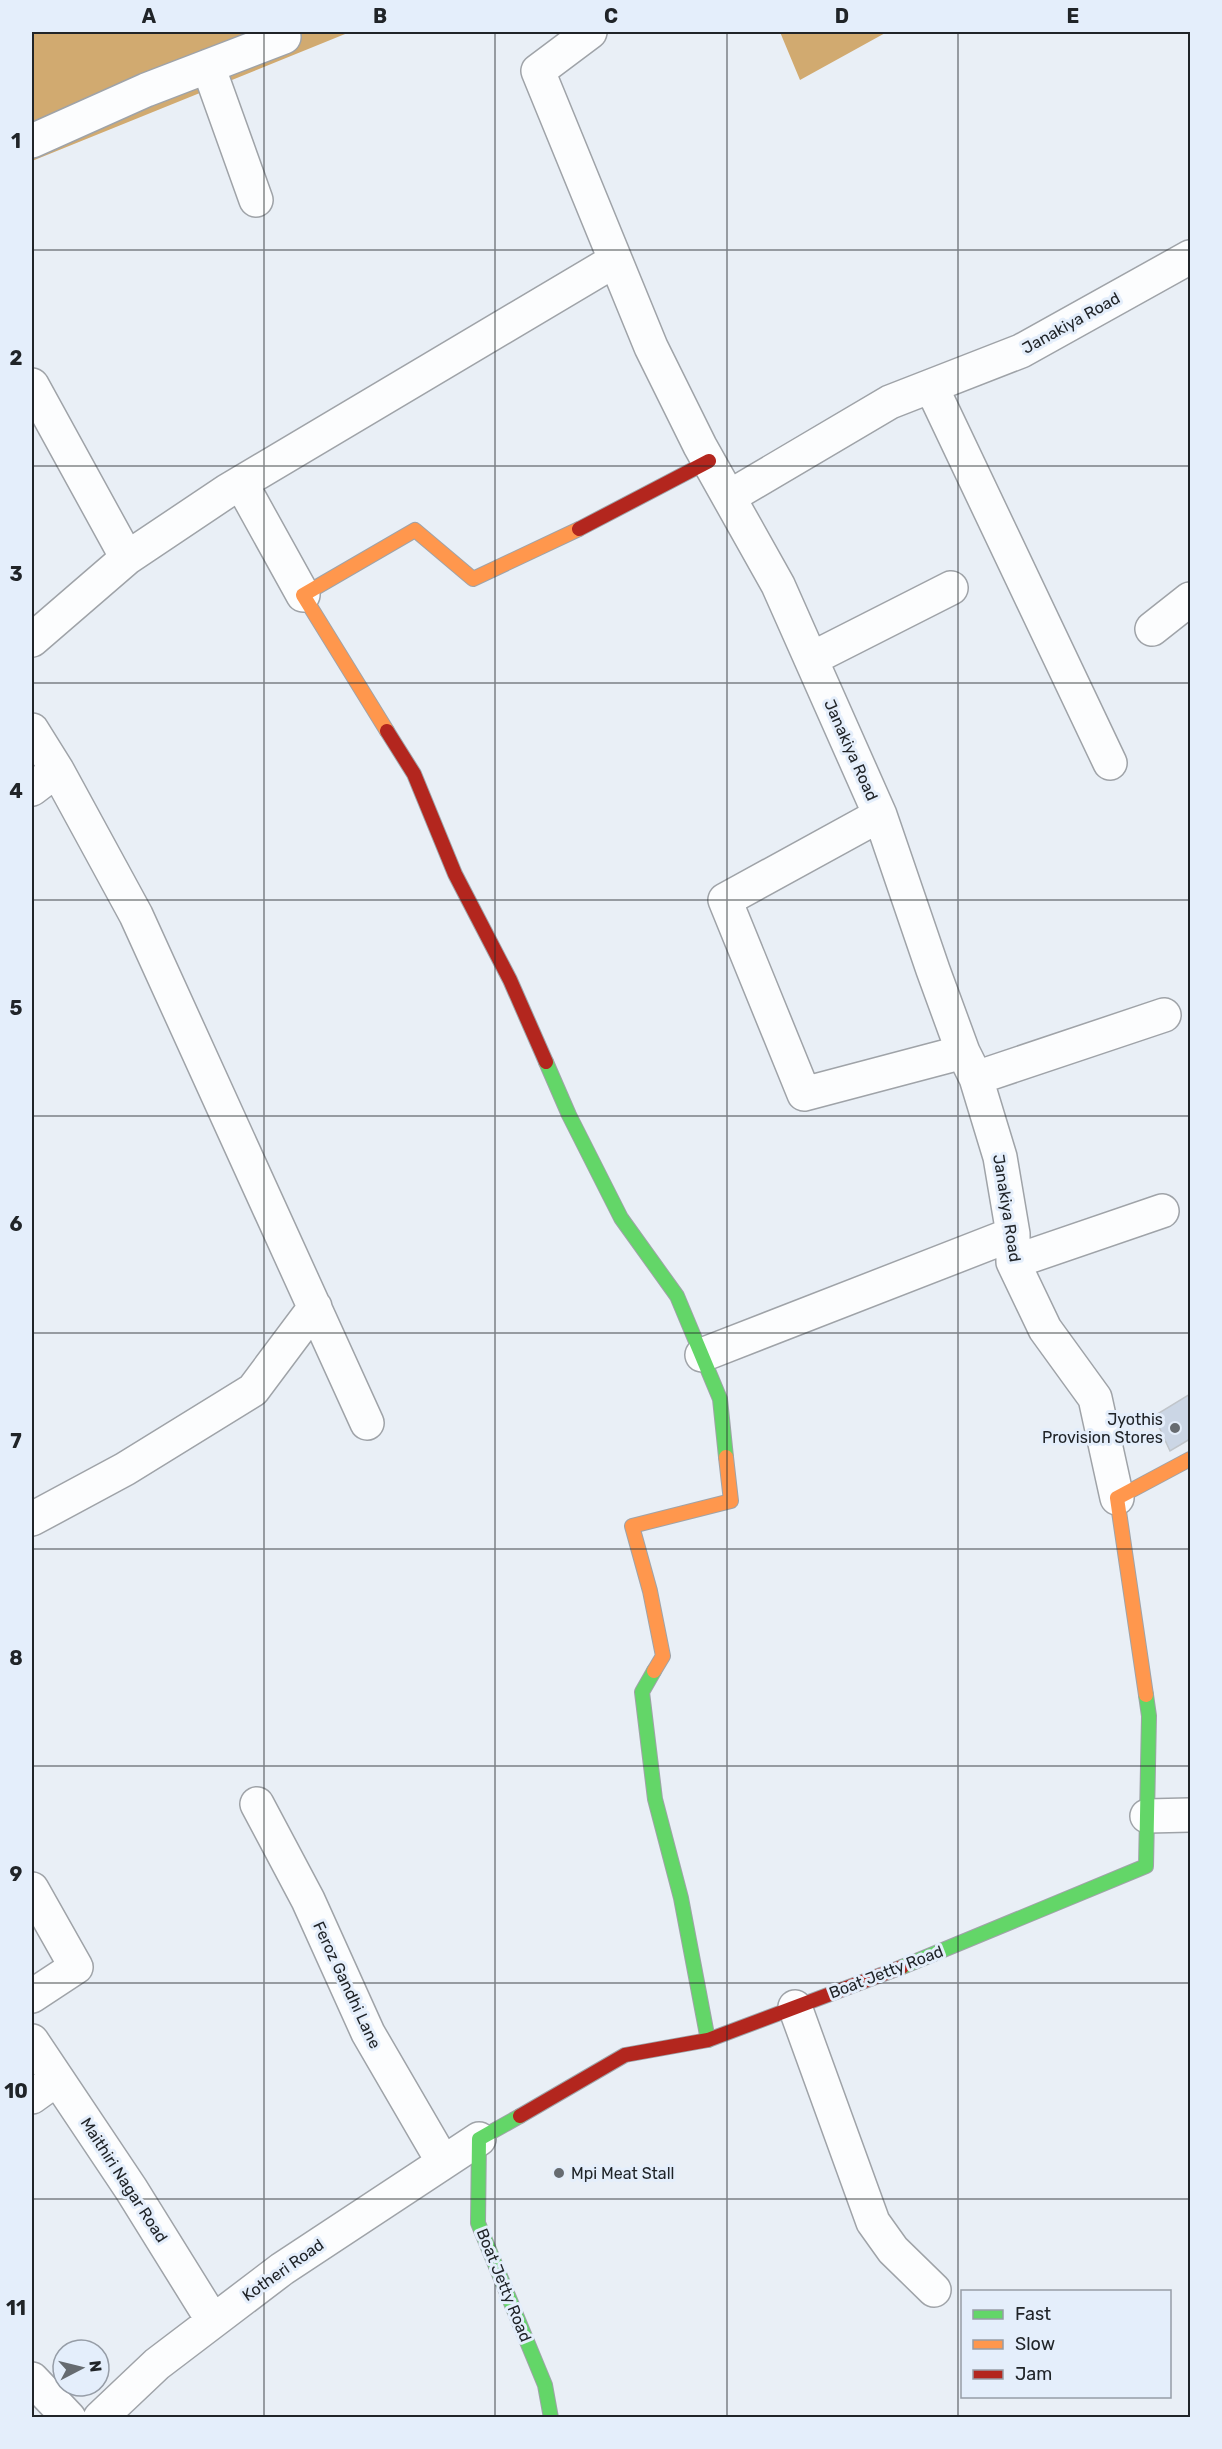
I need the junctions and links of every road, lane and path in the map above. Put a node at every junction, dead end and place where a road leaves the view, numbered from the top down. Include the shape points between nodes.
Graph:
1 (590, 32) edge
2 (284, 37) dead end
3 (208, 66) junction
4 (32, 141) edge
5 (256, 200) dead end
6 (1191, 257) edge
7 (615, 261) junction
8 (32, 385) edge
9 (931, 386) junction
10 (709, 461) junction
11 (241, 483) junction
12 (729, 497) junction
13 (127, 558) junction
14 (951, 588) dead end
15 (303, 595) junction
16 (1191, 599) edge
17 (1152, 629) dead end
18 (32, 640) edge
19 (811, 659) junction
20 (32, 730) edge
21 (1110, 763) dead end
22 (57, 770) junction
23 (32, 789) edge
24 (880, 815) junction
25 (1164, 1015) dead end
26 (970, 1065) junction
27 (1162, 1212) dead end
28 (1013, 1248) junction
29 (315, 1306) junction
30 (702, 1355) junction
31 (367, 1423) dead end
32 (1191, 1459) edge
33 (1117, 1498) junction
34 (32, 1519) edge
35 (257, 1804) dead end
36 (1191, 1815) edge
37 (1147, 1816) junction
38 (32, 1889) edge
39 (32, 1996) edge
40 (795, 2007) junction
41 (708, 2040) junction
42 (32, 2041) edge
43 (44, 2088) edge
44 (479, 2139) junction
45 (443, 2162) junction
46 (934, 2290) dead end
47 (213, 2321) junction
48 (32, 2379) edge
49 (69, 2418) edge
50 (100, 2418) edge
51 (551, 2418) edge

1 - 7 street via 538,70
2 - 3 street
3 - 4 street
3 - 5 street
6 - 9 street, Janakiya Road via 1021,351
7 - 10 street via 651,347
7 - 11 street
8 - 13 street
9 - 12 street, Janakiya Road via 890,402
9 - 21 street
10 - 12 street
10 - 15 street via 473,579 415,530
11 - 13 street
11 - 15 street
12 - 19 street, Janakiya Road via 778,585
13 - 18 street
14 - 19 street
15 - 30 street via 414,774 455,873 510,980 569,1115 621,1218 677,1296
16 - 17 street
19 - 24 street, Janakiya Road
20 - 22 street
22 - 23 street
22 - 29 street via 136,915
24 - 26 street, Janakiya Road
24 - 26 street via 725,900 804,1094
25 - 26 street
26 - 28 street, Janakiya Road via 1000,1157
27 - 28 street
28 - 30 street
28 - 33 street, Janakiya Road via 1045,1329 1095,1398
29 - 31 street
29 - 34 street via 253,1390 125,1469
30 - 41 street via 720,1399 731,1500 632,1526 663,1656 642,1692 655,1799 681,1899
32 - 33 street
33 - 37 street, Boat Jetty Road via 1149,1716
35 - 45 street, Feroz Gandhi Lane via 308,1900 368,2033
36 - 37 street
37 - 40 street, Boat Jetty Road via 1146,1866
38 - 39 street via 76,1967
40 - 41 street, Boat Jetty Road
40 - 46 street via 873,2222 893,2250
41 - 44 street, Boat Jetty Road via 625,2055
42 - 43 street, Maithiri Nagar Road
43 - 47 street, Maithiri Nagar Road via 131,2189
44 - 45 street, Kotheri Road
44 - 51 street, Boat Jetty Road via 478,2223 544,2385
45 - 47 street, Kotheri Road via 282,2269
47 - 50 street, Kotheri Road via 157,2364
48 - 49 street

